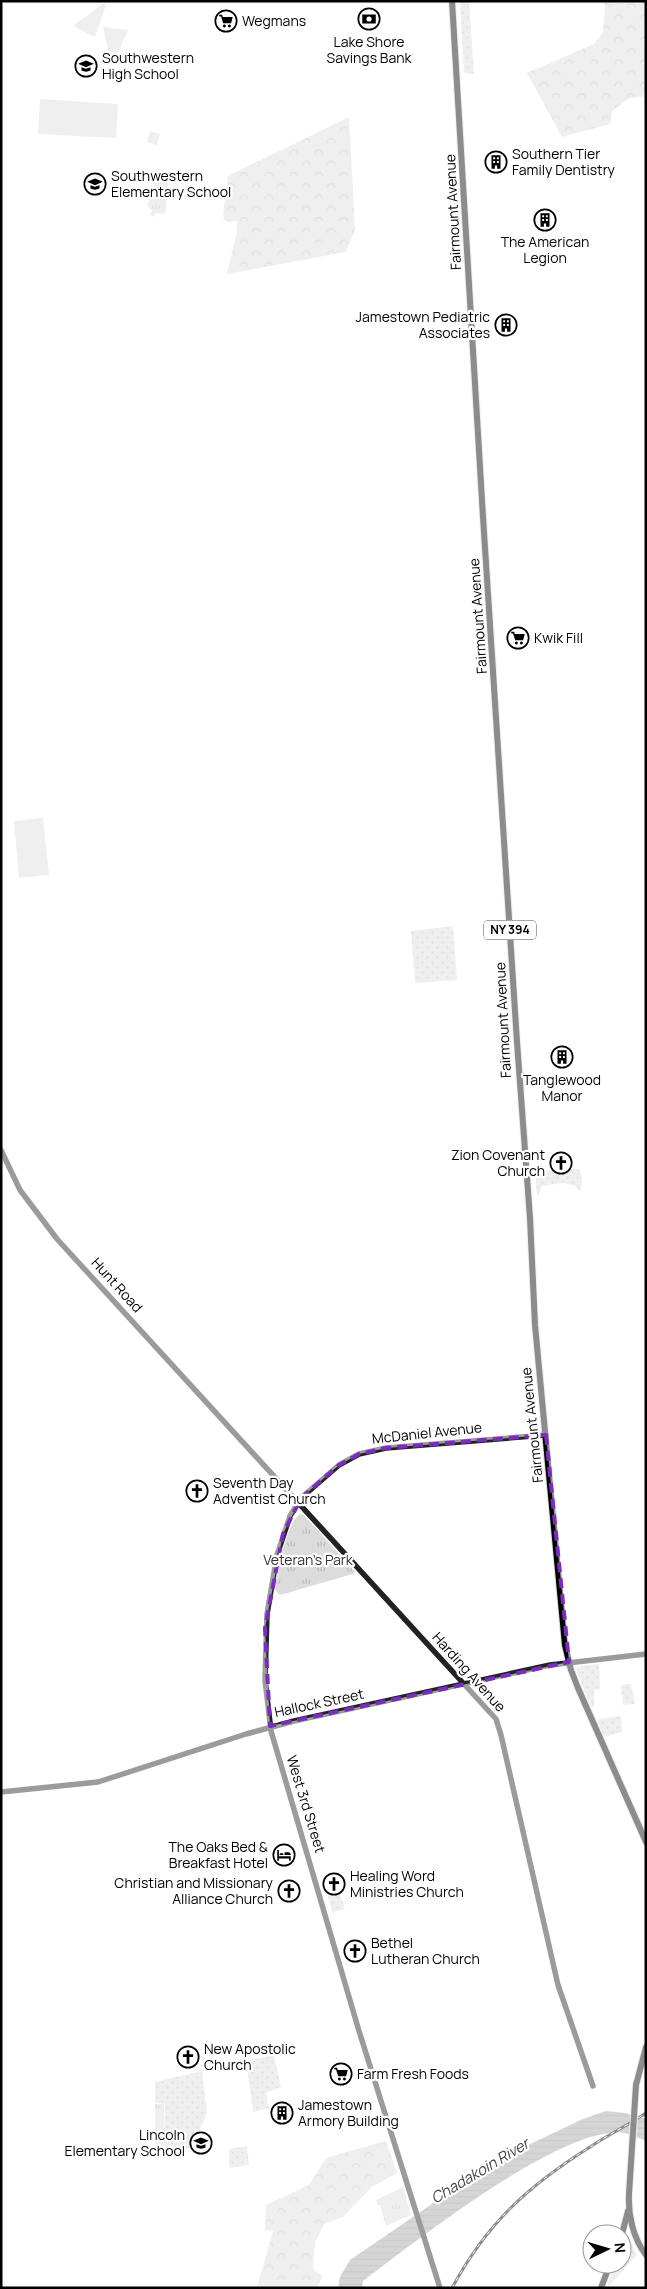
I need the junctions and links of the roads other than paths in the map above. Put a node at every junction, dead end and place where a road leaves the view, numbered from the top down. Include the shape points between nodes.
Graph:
1 (452, 1) edge
2 (1, 1150) edge
3 (229, 1427) joint
4 (546, 1434) junction
5 (298, 1502) junction
6 (646, 1654) edge
7 (569, 1662) junction
8 (464, 1684) junction
9 (270, 1726) junction
10 (1, 1792) edge
11 (646, 1842) edge
12 (646, 2047) edge
13 (593, 2086) dead end
14 (628, 2208) junction
15 (624, 2224) edge
16 (646, 2255) edge
17 (606, 2274) edge
18 (440, 2288) edge
19 (601, 2288) edge

1 - 4 main road, Fairmount Avenue / NY 394 via 535,1325
2 - 3 street, Hunt Road via 20,1190 41,1219
3 - 5 street, Harding Avenue
4 - 5 street, McDaniel Avenue via 369,1451 339,1465
4 - 7 main road, Fairmount Avenue / NY 394
5 - 8 street, Harding Avenue
5 - 9 street, West 3rd Street via 282,1534 269,1596 264,1663
6 - 7 street, Hallock Street
7 - 8 street, Hallock Street
7 - 11 main road, Fairmount Avenue / NY 394
8 - 9 street, Hallock Street
8 - 13 street, Harding Avenue via 498,1723 558,1985
9 - 10 street, Hallock Street via 98,1782
9 - 18 street, West 3rd Street via 344,1980
12 - 14 main road, bridge via 636,2085
14 - 15 main road
14 - 16 main road via 634,2231
17 - 19 main road

